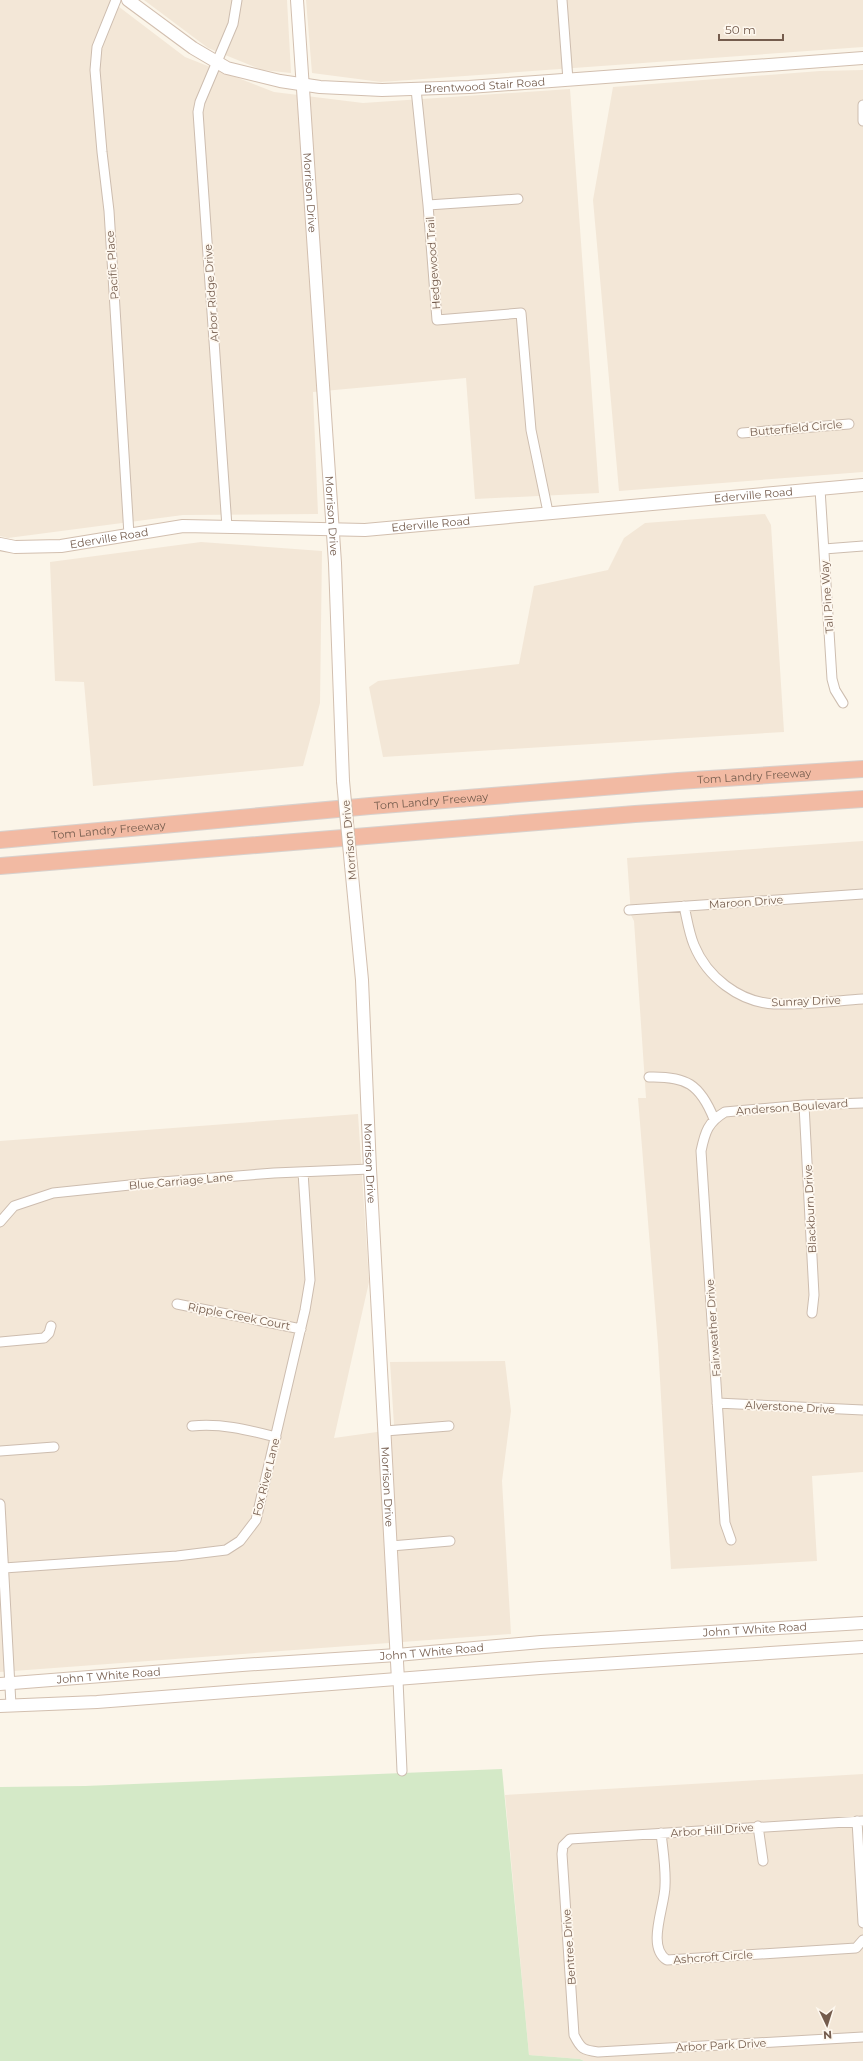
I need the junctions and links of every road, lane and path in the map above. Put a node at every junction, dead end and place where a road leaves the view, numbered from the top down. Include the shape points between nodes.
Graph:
1 (116, 0) edge
2 (128, 0) edge
3 (237, 0) edge
4 (297, 0) edge
5 (562, 0) edge
6 (863, 58) edge
7 (217, 62) junction
8 (568, 80) junction
9 (303, 85) junction
10 (416, 89) junction
11 (863, 105) edge
12 (863, 121) edge
13 (518, 199) dead end
14 (428, 205) junction
15 (849, 424) dead end
16 (742, 433) dead end
17 (863, 485) edge
18 (820, 489) junction
19 (548, 512) junction
20 (227, 527) junction
21 (332, 530) junction
22 (129, 535) junction
23 (0, 544) edge
24 (863, 546) edge
25 (824, 549) junction
26 (843, 703) dead end
27 (863, 769) edge
28 (863, 799) edge
29 (0, 834) edge
30 (52, 836) junction
31 (0, 840) edge
32 (57, 861) junction
33 (0, 866) edge
34 (0, 872) edge
35 (863, 894) edge
36 (684, 906) junction
37 (629, 910) dead end
38 (863, 999) edge
39 (649, 1077) dead end
40 (863, 1103) edge
41 (804, 1105) junction
42 (714, 1118) junction
43 (370, 1169) junction
44 (303, 1172) junction
45 (0, 1222) edge
46 (177, 1304) dead end
47 (812, 1313) dead end
48 (51, 1326) dead end
49 (301, 1329) junction
50 (0, 1342) edge
51 (717, 1403) junction
52 (863, 1410) edge
53 (192, 1426) dead end
54 (449, 1426) dead end
55 (385, 1431) junction
56 (276, 1437) junction
57 (54, 1447) dead end
58 (0, 1451) edge
59 (0, 1504) edge
60 (731, 1540) dead end
61 (450, 1541) dead end
62 (392, 1546) junction
63 (4, 1568) junction
64 (863, 1623) edge
65 (863, 1647) edge
66 (397, 1655) junction
67 (398, 1680) junction
68 (5, 1684) edge
69 (5, 1705) edge
70 (402, 1771) dead end
71 (860, 1821) edge
72 (758, 1826) junction
73 (661, 1833) junction
74 (564, 1846) joint
75 (763, 1861) dead end
76 (863, 1923) edge
77 (863, 1940) edge
78 (863, 2037) edge
79 (580, 2046) joint

1 - 22 street, Pacific Place via 97,47 95,70 109,211
2 - 7 street, Brentwood Stair Road via 193,48
3 - 7 street, Arbor Ridge Drive via 233,24
4 - 9 street, Morrison Drive
5 - 8 street
6 - 8 street, Brentwood Stair Road
7 - 9 street, Brentwood Stair Road via 227,68
7 - 20 street, Arbor Ridge Drive via 198,112
8 - 10 street, Brentwood Stair Road
9 - 10 street, Brentwood Stair Road via 382,90
9 - 21 street, Morrison Drive
10 - 14 street, Hedgewood Trail
11 - 12 street
13 - 14 street
14 - 19 street, Hedgewood Trail via 437,320 521,313 531,430
15 - 16 street, Butterfield Circle
17 - 18 street, Ederville Road
18 - 19 street, Ederville Road
18 - 25 street, Tall Pine Way
19 - 21 street, Ederville Road via 365,530
20 - 21 street, Ederville Road
20 - 22 street, Ederville Road via 183,526
21 - 43 street, Morrison Drive, bridge via 343,781 362,980
22 - 23 street, Ederville Road via 61,546 15,547
24 - 25 street
25 - 26 street, Tall Pine Way via 832,679
27 - 30 highway, Tom Landry Freeway via 370,806
28 - 32 highway via 635,814
29 - 30 highway
30 - 31 highway, Tom Landry Freeway
32 - 33 highway
32 - 34 highway
35 - 36 street, Maroon Drive
36 - 37 street, Maroon Drive
36 - 38 street, Sunray Drive via 694,944 703,963 718,980 745,997 773,1004
39 - 42 street via 670,1076 690,1084 706,1099
40 - 41 street, Anderson Boulevard
41 - 42 street, Anderson Boulevard via 725,1112
41 - 47 street, Blackburn Drive via 814,1295
42 - 51 street, Fairweather Drive via 705,1133 701,1151
43 - 44 street, Blue Carriage Lane
43 - 55 street, Morrison Drive
44 - 45 street, Blue Carriage Lane via 53,1193 14,1206
44 - 49 street, Fox River Lane via 310,1280
46 - 49 street, Ripple Creek Court
48 - 50 street via 44,1338
49 - 56 street, Fox River Lane
51 - 52 street, Alverstone Drive
51 - 60 street, Fairweather Drive via 725,1523
53 - 56 street via 224,1425
54 - 55 street
55 - 62 street, Morrison Drive
56 - 63 street, Fox River Lane via 256,1520 240,1542 226,1550 177,1556
57 - 58 street
59 - 63 street
61 - 62 street
62 - 66 street, Morrison Drive
63 - 68 street
64 - 66 street, John T White Road via 541,1642
65 - 67 street, John T White Road
66 - 67 street, Morrison Drive
66 - 68 street, John T White Road
67 - 69 street, John T White Road via 97,1702
67 - 70 street
68 - 69 street
71 - 72 street, Arbor Hill Drive
71 - 76 street
72 - 73 street, Arbor Hill Drive
72 - 75 street
73 - 74 street, Arbor Hill Drive via 570,1839
73 - 77 street, Ashcroft Circle via 665,1888 658,1924 659,1950 667,1960 856,1948
74 - 79 street, Bentree Drive via 574,2034
78 - 79 street, Arbor Park Drive via 598,2052 586,2051

